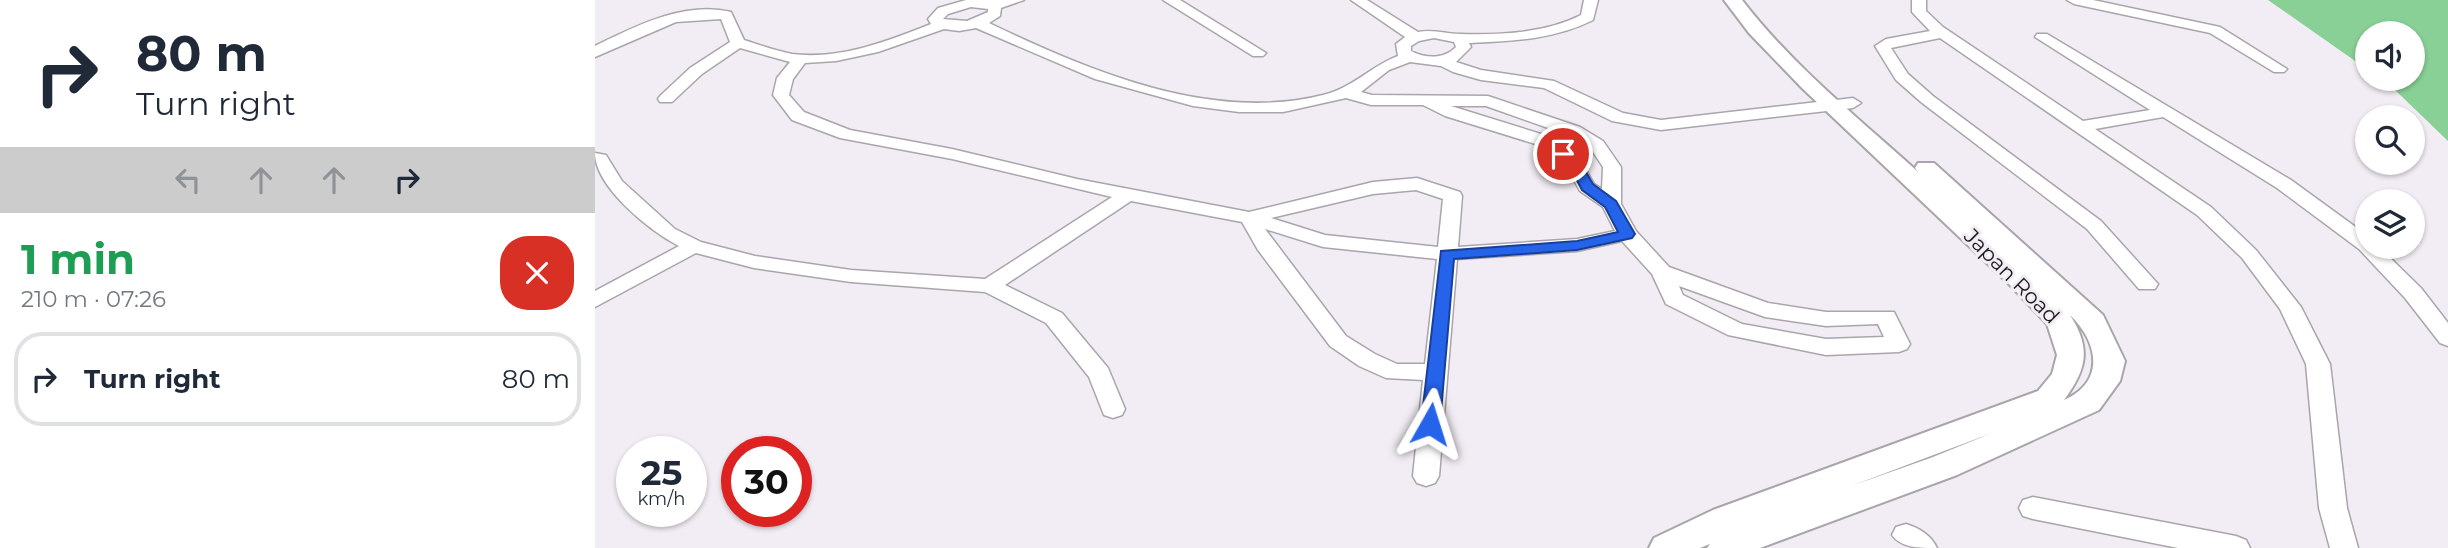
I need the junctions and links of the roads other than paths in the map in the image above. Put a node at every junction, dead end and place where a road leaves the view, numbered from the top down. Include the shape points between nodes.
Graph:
1 (1017, 0) edge
2 (1170, 0) edge
3 (1358, 0) edge
4 (1591, 0) edge
5 (1733, 0) edge
6 (1750, 0) edge
7 (1919, 0) edge
8 (2074, 0) edge
9 (948, 4) edge
10 (994, 6) junction
11 (977, 23) junction
12 (941, 25) junction
13 (1943, 33) junction
14 (1415, 37) junction
15 (2042, 37) dead end
16 (1459, 39) junction
17 (738, 43) junction
18 (595, 52) edge
19 (1258, 52) dead end
20 (1409, 57) junction
21 (801, 59) junction
22 (1442, 60) junction
23 (2279, 69) dead end
24 (1346, 93) junction
25 (666, 99) dead end
26 (1429, 102) junction
27 (1843, 104) junction
28 (2165, 112) junction
29 (2081, 127) junction
30 (595, 158) edge
31 (1128, 195) junction
32 (1611, 204) junction
33 (1249, 218) junction
34 (1627, 234) junction
35 (2355, 237) edge
36 (694, 246) junction
37 (1447, 254) junction
38 (2380, 259) edge
39 (1663, 272) junction
40 (2147, 284) dead end
41 (989, 286) junction
42 (595, 300) edge
43 (2448, 338) edge
44 (1436, 372) junction
45 (1113, 409) dead end
46 (1426, 476) dead end
47 (2033, 508) dead end
48 (1667, 548) edge
49 (1725, 548) edge
50 (2236, 548) edge
51 (2344, 548) edge

1 - 10 street
2 - 19 street
3 - 14 street
4 - 16 street via 1588,17 1571,27 1536,35
5 - 27 main road, Japan Road via 1755,29
6 - 27 main road, Japan Road
7 - 13 street via 1919,12
8 - 23 street via 2215,30
9 - 10 street
9 - 12 street via 935,19
10 - 11 street via 992,16
11 - 12 street
11 - 24 street via 1078,69 1240,108 1289,108
12 - 21 street via 872,48
13 - 29 street
13 - 40 street via 1882,46 1902,78 2094,225
14 - 16 street via 1443,34
14 - 20 street via 1403,44
15 - 28 street
16 - 22 street via 1463,51
17 - 18 street via 726,15 707,13 653,23
17 - 21 street
17 - 25 street via 696,71
20 - 22 street
20 - 24 street via 1384,67
21 - 31 street via 785,78 781,95 798,116 846,134
22 - 27 street via 1481,75 1548,84 1618,117 1661,125
24 - 26 street via 1371,100
26 - 32 street via 1551,143 1575,165 1587,187
26 - 32 street via 1488,101 1574,131 1597,145 1612,167
27 - 48 main road, Japan Road via 2060,321 2071,355 2066,376 2049,399 1725,520
27 - 49 main road, Japan Road via 2094,321 2111,361 2105,381 2088,402 1945,466
28 - 29 street
28 - 35 street via 2284,184
29 - 51 street via 2204,211 2249,254 2290,307 2318,364 2333,508
30 - 36 street via 615,184 668,233
31 - 33 street
31 - 41 street
32 - 34 street
33 - 37 street via 1323,241
33 - 37 street via 1373,188 1417,184 1453,196
33 - 44 street via 1265,247 1338,341 1394,372
34 - 37 street via 1577,245
34 - 39 street
36 - 41 street via 851,276
36 - 42 street
37 - 44 street
38 - 43 street
39 - 39 street via 1765,310 1826,319 1886,317 1899,344 1826,346 1737,330 1674,299
41 - 45 street via 1054,318 1100,374
44 - 46 street
47 - 50 street

